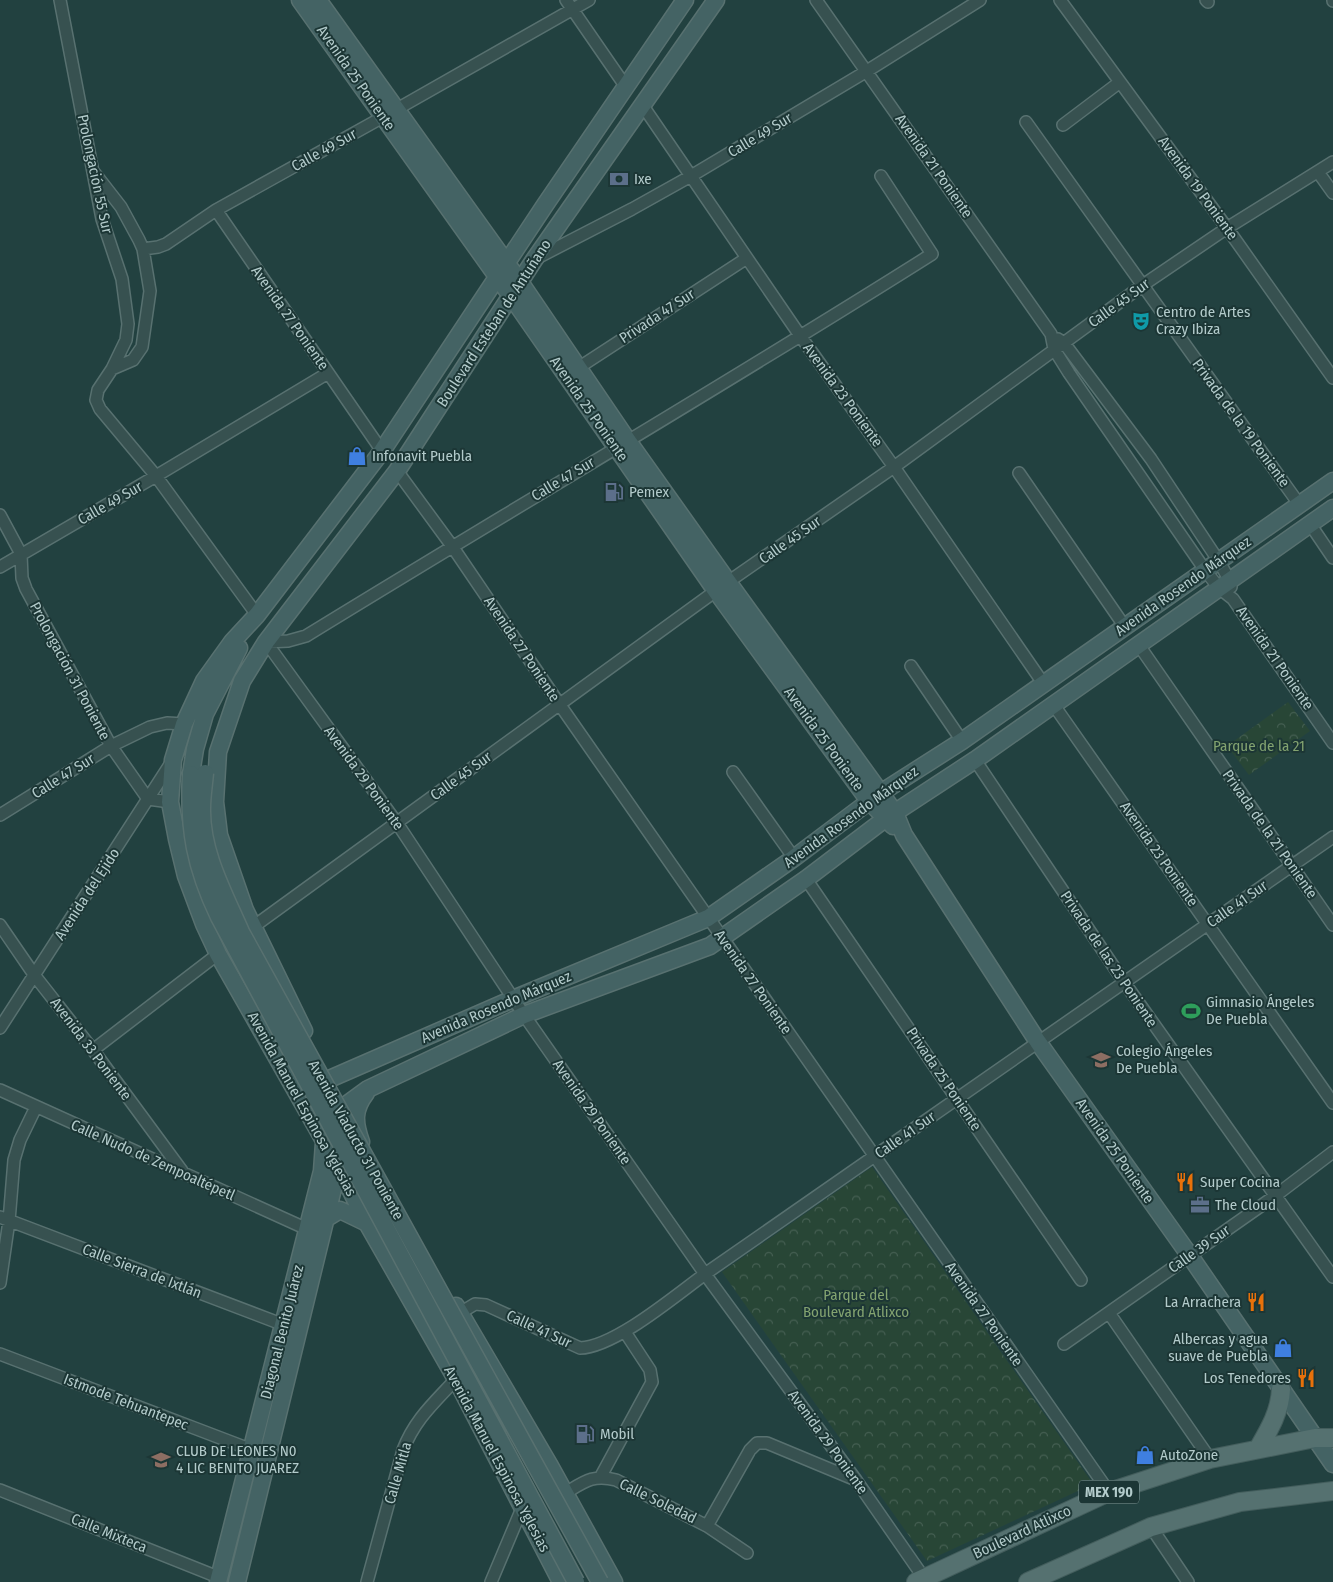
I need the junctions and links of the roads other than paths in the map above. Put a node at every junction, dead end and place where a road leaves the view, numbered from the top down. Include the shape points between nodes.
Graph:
1 (60, 0) edge
2 (300, 0) edge
3 (318, 0) edge
4 (589, 0) edge
5 (685, 0) edge
6 (716, 0) edge
7 (816, 0) edge
8 (980, 0) edge
9 (1060, 0) edge
10 (569, 5) edge
11 (867, 71) junction
12 (1120, 82) junction
13 (626, 87) junction
14 (643, 106) junction
15 (390, 113) junction
16 (1026, 122) dead end
17 (1063, 125) dead end
18 (1333, 162) edge
19 (92, 170) junction
20 (1318, 172) junction
21 (691, 176) junction
22 (881, 176) dead end
23 (1333, 193) edge
24 (216, 210) junction
25 (1227, 228) junction
26 (143, 249) junction
27 (747, 258) junction
28 (534, 260) junction
29 (508, 264) junction
30 (498, 278) junction
31 (520, 282) junction
32 (1143, 285) junction
33 (511, 296) junction
34 (801, 337) junction
35 (1059, 346) junction
36 (112, 369) junction
37 (573, 371) junction
38 (328, 373) junction
39 (1333, 378) edge
40 (622, 444) junction
41 (382, 451) junction
42 (894, 467) junction
43 (397, 471) junction
44 (1019, 473) dead end
45 (156, 476) junction
46 (1333, 481) edge
47 (1299, 504) junction
48 (1333, 508) edge
49 (0, 515) edge
50 (1310, 524) junction
51 (452, 546) junction
52 (21, 554) junction
53 (1333, 558) edge
54 (1212, 565) junction
55 (0, 567) edge
56 (1224, 584) junction
57 (722, 587) junction
58 (257, 615) junction
59 (1125, 627) junction
60 (266, 642) junction
61 (1138, 644) junction
62 (911, 666) dead end
63 (242, 682) junction
64 (1043, 684) junction
65 (560, 704) junction
66 (1053, 704) junction
67 (184, 724) junction
68 (962, 741) junction
69 (1333, 743) edge
70 (111, 746) junction
71 (173, 760) junction
72 (975, 760) junction
73 (733, 772) dead end
74 (198, 774) junction
75 (874, 797) junction
76 (148, 799) junction
77 (170, 802) junction
78 (0, 814) edge
79 (890, 816) junction
80 (397, 823) junction
81 (1333, 837) edge
82 (794, 858) junction
83 (1292, 865) junction
84 (806, 879) junction
85 (708, 918) junction
86 (1208, 924) junction
87 (0, 925) edge
88 (1333, 926) edge
89 (253, 927) junction
90 (722, 938) junction
91 (218, 954) junction
92 (35, 976) junction
93 (1124, 982) junction
94 (514, 999) junction
95 (524, 1015) junction
96 (0, 1028) edge
97 (1038, 1042) junction
98 (93, 1050) junction
99 (327, 1080) junction
100 (368, 1089) junction
101 (0, 1090) edge
102 (957, 1098) junction
103 (1333, 1103) edge
104 (36, 1107) junction
105 (342, 1108) junction
106 (364, 1147) junction
107 (1333, 1152) edge
108 (333, 1154) junction
109 (874, 1156) junction
110 (182, 1172) junction
111 (1275, 1196) junction
112 (327, 1218) junction
113 (4, 1219) edge
114 (367, 1223) junction
115 (307, 1229) junction
116 (1190, 1256) junction
117 (705, 1274) junction
118 (1333, 1277) edge
119 (1081, 1280) dead end
120 (0, 1283) edge
121 (460, 1313) junction
122 (1109, 1313) junction
123 (284, 1325) junction
124 (625, 1332) junction
125 (1064, 1344) dead end
126 (0, 1354) edge
127 (456, 1379) junction
128 (1281, 1389) junction
129 (1315, 1438) junction
130 (1333, 1438) edge
131 (252, 1450) junction
132 (1258, 1450) junction
133 (1210, 1459) junction
134 (1333, 1464) edge
135 (601, 1476) junction
136 (856, 1480) junction
137 (0, 1490) edge
138 (1333, 1491) edge
139 (1109, 1492) junction
140 (564, 1494) junction
141 (522, 1506) junction
142 (707, 1526) junction
143 (1151, 1527) junction
144 (594, 1546) junction
145 (747, 1553) dead end
146 (558, 1575) edge
147 (218, 1580) edge
148 (920, 1580) edge
149 (237, 1582) edge
150 (367, 1582) edge
151 (490, 1582) edge
152 (576, 1582) edge
153 (600, 1582) edge
154 (614, 1582) edge
155 (1028, 1582) edge
156 (1188, 1582) edge

1 - 19 street, Prolongación 55 Sur
2 - 15 main road, Avenida 25 Poniente
3 - 15 main road, Avenida 25 Poniente
4 - 10 street, Calle 49 Sur
5 - 13 main road, Boulevard Esteban de Antuñano
6 - 14 main road, Boulevard Esteban de Antuñano
7 - 11 street, Avenida 21 Poniente
8 - 11 street, Calle 49 Sur
9 - 12 street, Avenida 19 Poniente
10 - 13 street
10 - 15 street, Calle 49 Sur
11 - 21 street, Calle 49 Sur
11 - 35 street, Avenida 21 Poniente
12 - 17 street
12 - 25 street, Avenida 19 Poniente
13 - 29 main road, Boulevard Esteban de Antuñano
14 - 21 street, Avenida 23 Poniente
14 - 28 main road, Boulevard Esteban de Antuñano
15 - 24 street, Calle 49 Sur
15 - 29 main road, Avenida 25 Poniente
15 - 30 main road, Avenida 25 Poniente
16 - 32 street, Privada de la 19 Poniente
18 - 20 street, Calle 45 Sur
19 - 26 street via 121,207
19 - 36 street, Prolongación 55 Sur via 102,219 122,279 128,324 126,340
20 - 23 street
20 - 25 street, Calle 45 Sur
21 - 27 street, Avenida 23 Poniente
21 - 28 street, Calle 49 Sur
22 - 34 street, Calle 47 Sur via 932,254
24 - 26 street, Calle 49 Sur via 166,244
24 - 38 street, Avenida 27 Poniente
25 - 32 street, Calle 45 Sur
25 - 39 street, Avenida 19 Poniente
26 - 36 street via 150,291 142,347 133,360
27 - 34 street, Avenida 23 Poniente
27 - 37 street, Privada 47 Sur
28 - 31 main road, Boulevard Esteban de Antuñano
29 - 30 main road, Boulevard Esteban de Antuñano
29 - 31 main road, Avenida 25 Poniente
30 - 33 main road, Avenida 25 Poniente
30 - 41 main road, Boulevard Esteban de Antuñano
31 - 33 main road, Boulevard Esteban de Antuñano
31 - 37 main road, Avenida 25 Poniente
32 - 35 street, Calle 45 Sur
32 - 47 street, Privada de la 19 Poniente
33 - 37 main road, Avenida 25 Poniente
33 - 43 main road, Boulevard Esteban de Antuñano
34 - 40 street, Calle 47 Sur
34 - 42 street, Avenida 23 Poniente
35 - 42 street, Calle 45 Sur
35 - 54 street, Avenida 21 Poniente
35 - 54 street, Avenida 21 Poniente via 1151,459
36 - 45 street, Prolongación 55 Sur via 98,390 96,400
37 - 40 main road, Avenida 25 Poniente
38 - 41 street, Avenida 27 Poniente
38 - 45 street, Calle 49 Sur
40 - 51 street, Calle 47 Sur
40 - 57 main road, Avenida 25 Poniente
41 - 58 main road, Boulevard Esteban de Antuñano
42 - 57 street, Calle 45 Sur
42 - 64 street, Avenida 23 Poniente
43 - 51 street, Avenida 27 Poniente
43 - 60 main road, Boulevard Esteban de Antuñano
44 - 59 street
45 - 52 street, Calle 49 Sur
45 - 58 street
46 - 47 main road, Avenida Rosendo Márquez
47 - 54 main road, Avenida Rosendo Márquez
48 - 50 main road, Avenida Rosendo Márquez
49 - 52 street, Prolongación 31 Poniente
50 - 53 street
50 - 56 main road, Avenida Rosendo Márquez
51 - 60 street, Calle 47 Sur via 306,636
51 - 65 street, Avenida 27 Poniente
52 - 55 street, Calle 49 Sur
52 - 70 street, Prolongación 31 Poniente via 26,589
54 - 56 street, Avenida 21 Poniente
54 - 56 street, Avenida 21 Poniente
54 - 59 main road, Avenida Rosendo Márquez
56 - 61 main road, Avenida Rosendo Márquez
56 - 69 street, Avenida 21 Poniente
57 - 65 street, Calle 45 Sur
57 - 75 main road, Avenida 25 Poniente
58 - 67 main road, Avenida Manuel Espinosa Yglesias via 232,642 204,681
58 - 74 main road, Avenida Viaducto 31 Poniente via 206,714 195,749
59 - 64 main road, Avenida Rosendo Márquez
60 - 63 main road
60 - 80 street, Avenida 29 Poniente
61 - 66 main road, Avenida Rosendo Márquez
61 - 83 street, Privada de la 21 Poniente
62 - 68 street
63 - 74 main road, Avenida Viaducto 31 Poniente via 220,714
63 - 89 main road via 218,752 215,802 219,835
64 - 68 main road, Avenida Rosendo Márquez
65 - 80 street, Calle 45 Sur
65 - 85 street, Avenida 27 Poniente
66 - 72 main road, Avenida Rosendo Márquez
66 - 86 street, Avenida 23 Poniente
67 - 70 street, Calle 47 Sur via 166,723 150,727
67 - 71 main road, Avenida Manuel Espinosa Yglesias
68 - 75 main road, Avenida Rosendo Márquez
70 - 76 street, Prolongación 31 Poniente
70 - 78 street, Calle 47 Sur
71 - 76 street, Avenida del Ejido
71 - 77 main road, Avenida Manuel Espinosa Yglesias
72 - 79 main road, Avenida Rosendo Márquez
72 - 93 street, Privada de las 23 Poniente
73 - 82 street
74 - 152 main road, Avenida Viaducto 31 Poniente, bridge via 189,804 198,867 218,917
74 - 153 main road, Avenida Viaducto 31 Poniente, bridge via 212,866 241,932
75 - 79 main road, Avenida 25 Poniente
75 - 82 main road, Avenida Rosendo Márquez
76 - 77 street
76 - 92 street, Avenida del Ejido
77 - 91 main road, Avenida Manuel Espinosa Yglesias via 186,876
79 - 84 main road, Avenida Rosendo Márquez
79 - 97 main road, Avenida 25 Poniente
80 - 89 street, Calle 45 Sur
80 - 94 street, Avenida 29 Poniente
81 - 83 street, Calle 41 Sur
82 - 85 main road, Avenida Rosendo Márquez
83 - 86 street, Calle 41 Sur
83 - 88 street, Privada de la 21 Poniente
84 - 90 main road, Avenida Rosendo Márquez
84 - 102 street, Privada 25 Poniente
85 - 90 street, Avenida 27 Poniente
85 - 94 main road, Avenida Rosendo Márquez
86 - 93 street, Calle 41 Sur
86 - 103 street, Avenida 23 Poniente
87 - 92 street, Avenida 33 Poniente
89 - 99 main road
90 - 95 main road, Avenida Rosendo Márquez via 710,946
90 - 109 street, Avenida 27 Poniente
91 - 98 street
91 - 108 main road, Avenida Manuel Espinosa Yglesias
92 - 96 street, Avenida del Ejido
92 - 98 street, Avenida 33 Poniente
93 - 97 street, Calle 41 Sur
93 - 111 street, Privada de las 23 Poniente
94 - 95 street, Avenida 29 Poniente
94 - 99 main road, Avenida Rosendo Márquez
95 - 100 main road, Avenida Rosendo Márquez
95 - 117 street, Avenida 29 Poniente
97 - 102 street, Calle 41 Sur
97 - 116 main road, Avenida 25 Poniente
98 - 110 street, Avenida 33 Poniente
99 - 105 main road
99 - 108 main road, Diagonal Benito Juárez
100 - 105 main road, Avenida Rosendo Márquez
100 - 106 main road via 360,1101 355,1126
101 - 104 street, Calle Nudo de Zempoaltépetl
102 - 109 street, Calle 41 Sur
102 - 119 street, Privada 25 Poniente
104 - 110 street, Calle Nudo de Zempoaltépetl
104 - 113 street via 14,1160
105 - 106 main road
105 - 108 main road, Diagonal Benito Juárez
106 - 108 main road via 345,1148
106 - 121 main road
107 - 111 street, Calle 39 Sur
108 - 112 main road, Diagonal Benito Juárez
108 - 114 main road, Avenida Manuel Espinosa Yglesias
108 - 115 main road, Diagonal Benito Juárez via 322,1171
109 - 117 street, Calle 41 Sur
109 - 139 street, Avenida 27 Poniente
110 - 115 street, Calle Nudo de Zempoaltépetl
111 - 116 street, Calle 39 Sur
111 - 118 street, Privada de las 23 Poniente
112 - 114 main road via 340,1210
112 - 149 main road, Diagonal Benito Juárez
113 - 120 street
113 - 123 street, Calle Sierra de Ixtlán
114 - 127 main road, Avenida Manuel Espinosa Yglesias
115 - 123 main road, Diagonal Benito Juárez
116 - 122 street, Calle 39 Sur
116 - 128 main road, Avenida 25 Poniente
117 - 124 street, Calle 41 Sur
117 - 136 street, Avenida 29 Poniente
121 - 124 street, Calle 41 Sur via 475,1304 486,1304 580,1348 588,1348
121 - 140 main road
122 - 125 street, Calle 39 Sur
122 - 133 street
123 - 131 main road, Diagonal Benito Juárez
124 - 135 street via 650,1370 652,1382
126 - 131 street, Istmode Tehuantepec
127 - 141 main road, Avenida Manuel Espinosa Yglesias
127 - 150 street, Calle Mitla via 409,1434
128 - 129 main road, Avenida 25 Poniente
128 - 132 main road via 1276,1417
129 - 130 main road, Boulevard Atlixco / MEX 190
129 - 132 main road, Boulevard Atlixco / MEX 190
129 - 134 main road, Avenida 25 Poniente
131 - 147 main road, Diagonal Benito Juárez
132 - 133 main road, Boulevard Atlixco / MEX 190
133 - 139 main road, Boulevard Atlixco / MEX 190
135 - 140 street, Calle Soledad
135 - 142 street, Calle Soledad via 616,1480
136 - 142 street via 767,1442 757,1443
136 - 148 street, Avenida 29 Poniente
137 - 147 street, Calle Mixteca
138 - 143 main road via 1240,1502
139 - 148 main road, Boulevard Atlixco / MEX 190
140 - 144 main road
141 - 146 main road, Avenida Manuel Espinosa Yglesias
141 - 151 street
142 - 145 street, Calle Soledad
143 - 155 main road
143 - 156 street
144 - 146 main road
144 - 154 main road

